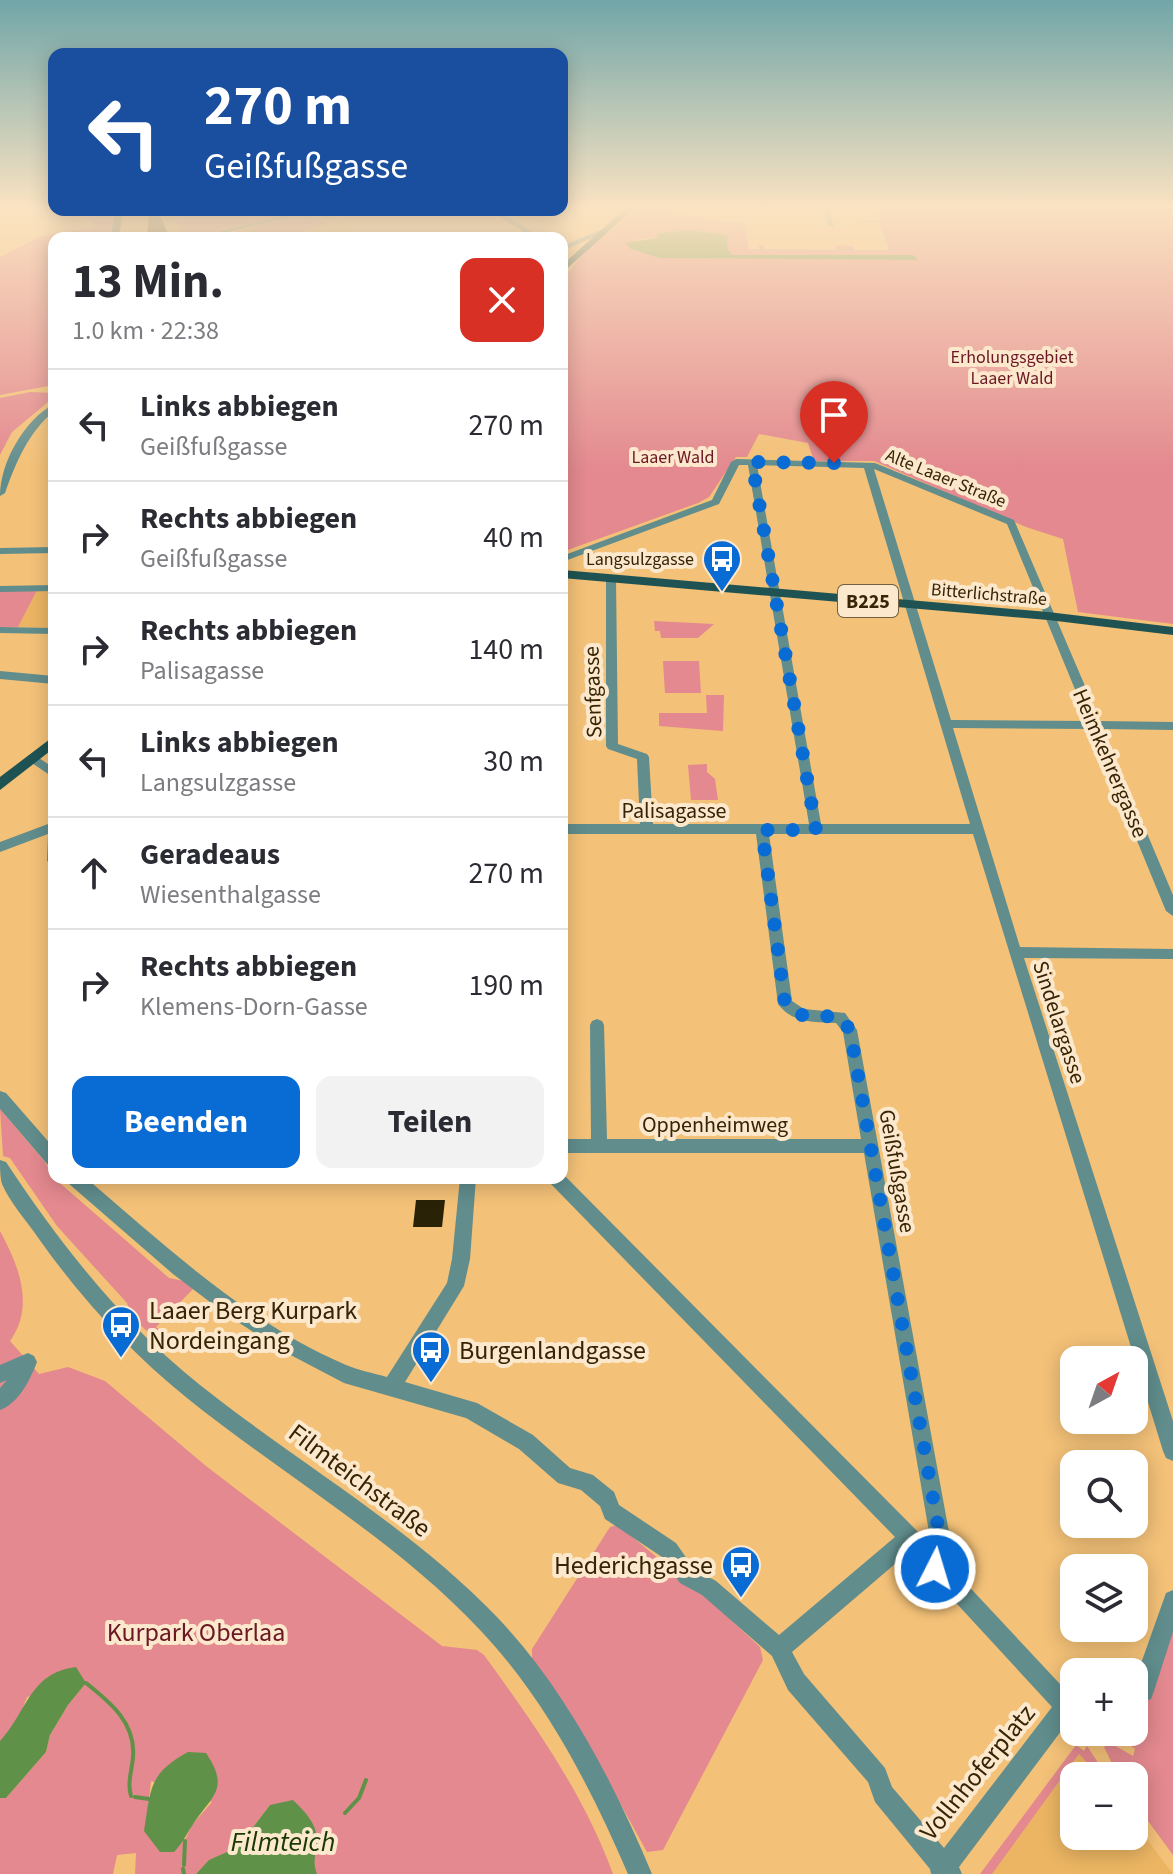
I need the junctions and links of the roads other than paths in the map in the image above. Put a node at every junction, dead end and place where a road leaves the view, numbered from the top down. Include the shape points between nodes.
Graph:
1 (48, 412) edge
2 (752, 462) junction
3 (868, 465) junction
4 (0, 493) edge
5 (1011, 522) joint
6 (48, 550) edge
7 (0, 551) edge
8 (568, 557) edge
9 (568, 575) edge
10 (611, 579) junction
11 (48, 588) edge
12 (0, 589) edge
13 (773, 589) junction
14 (911, 605) junction
15 (1048, 616) junction
16 (0, 630) edge
17 (48, 631) edge
18 (1173, 631) edge
19 (0, 675) edge
20 (48, 679) edge
21 (947, 724) junction
22 (1096, 726) junction
23 (1173, 726) edge
24 (48, 746) edge
25 (33, 758) junction
26 (48, 769) edge
27 (0, 785) edge
28 (48, 829) edge
29 (568, 829) edge
30 (978, 829) junction
31 (647, 830) junction
32 (762, 830) junction
33 (816, 830) junction
34 (0, 847) edge
35 (1173, 911) edge
36 (1015, 952) junction
37 (1173, 954) edge
38 (597, 1025) dead end
39 (0, 1098) edge
40 (568, 1146) edge
41 (599, 1146) junction
42 (868, 1146) junction
43 (48, 1153) edge
44 (0, 1167) edge
45 (81, 1184) edge
46 (467, 1184) edge
47 (562, 1184) edge
48 (0, 1374) edge
49 (392, 1386) junction
50 (0, 1401) edge
51 (1173, 1451) edge
52 (910, 1538) junction
53 (935, 1569) junction
54 (1173, 1600) edge
55 (779, 1649) junction
56 (1148, 1676) edge
57 (1060, 1696) edge
58 (1060, 1719) edge
59 (944, 1871) edge
60 (640, 1874) edge

1 - 4 street via 21,442
2 - 3 street
2 - 8 street via 736,462 716,502
2 - 13 street
3 - 5 street, Alte Laaer Straße
3 - 14 street, Sindelargasse
5 - 15 street, Heimkehrergasse
6 - 7 street
9 - 10 main road, Bitterlichstraße / B225
10 - 13 main road, Bitterlichstraße / B225
10 - 31 street, Senfgasse via 612,746 643,757
11 - 12 street
13 - 14 main road, Bitterlichstraße / B225
13 - 33 street
14 - 15 main road, Bitterlichstraße / B225
14 - 21 street, Sindelargasse
15 - 18 main road, Bitterlichstraße / B225
15 - 22 street, Heimkehrergasse
16 - 17 street
19 - 20 street
21 - 22 street
21 - 30 street, Sindelargasse
22 - 23 street
22 - 35 street, Heimkehrergasse
24 - 25 main road
25 - 26 street
25 - 27 main road
28 - 34 street
29 - 31 street, Palisagasse
30 - 33 street, Palisagasse
30 - 36 street, Sindelargasse
31 - 32 street, Palisagasse
32 - 33 street, Palisagasse
32 - 42 street, Geißfußgasse via 785,1004 796,1014 847,1021
36 - 37 street
36 - 51 street, Sindelargasse
38 - 41 street
39 - 43 street
40 - 41 street, Oppenheimweg
41 - 42 street, Oppenheimweg
42 - 53 street, Geißfußgasse via 939,1532
44 - 60 street, Filmteichstraße via 35,1221 152,1356 432,1569 490,1625 546,1695 572,1738
45 - 49 street via 233,1309 320,1363
46 - 49 street via 455,1286
47 - 52 street
48 - 50 street via 28,1362
49 - 55 street via 504,1427 565,1476 586,1482 607,1499 612,1512 669,1550 687,1576 709,1588
52 - 53 street, Vollnhoferplatz
52 - 55 street
53 - 57 street, Vollnhoferplatz
54 - 56 street
55 - 59 street, Vollnhoferplatz via 796,1682 877,1776 883,1794
58 - 59 street, Vollnhoferplatz

